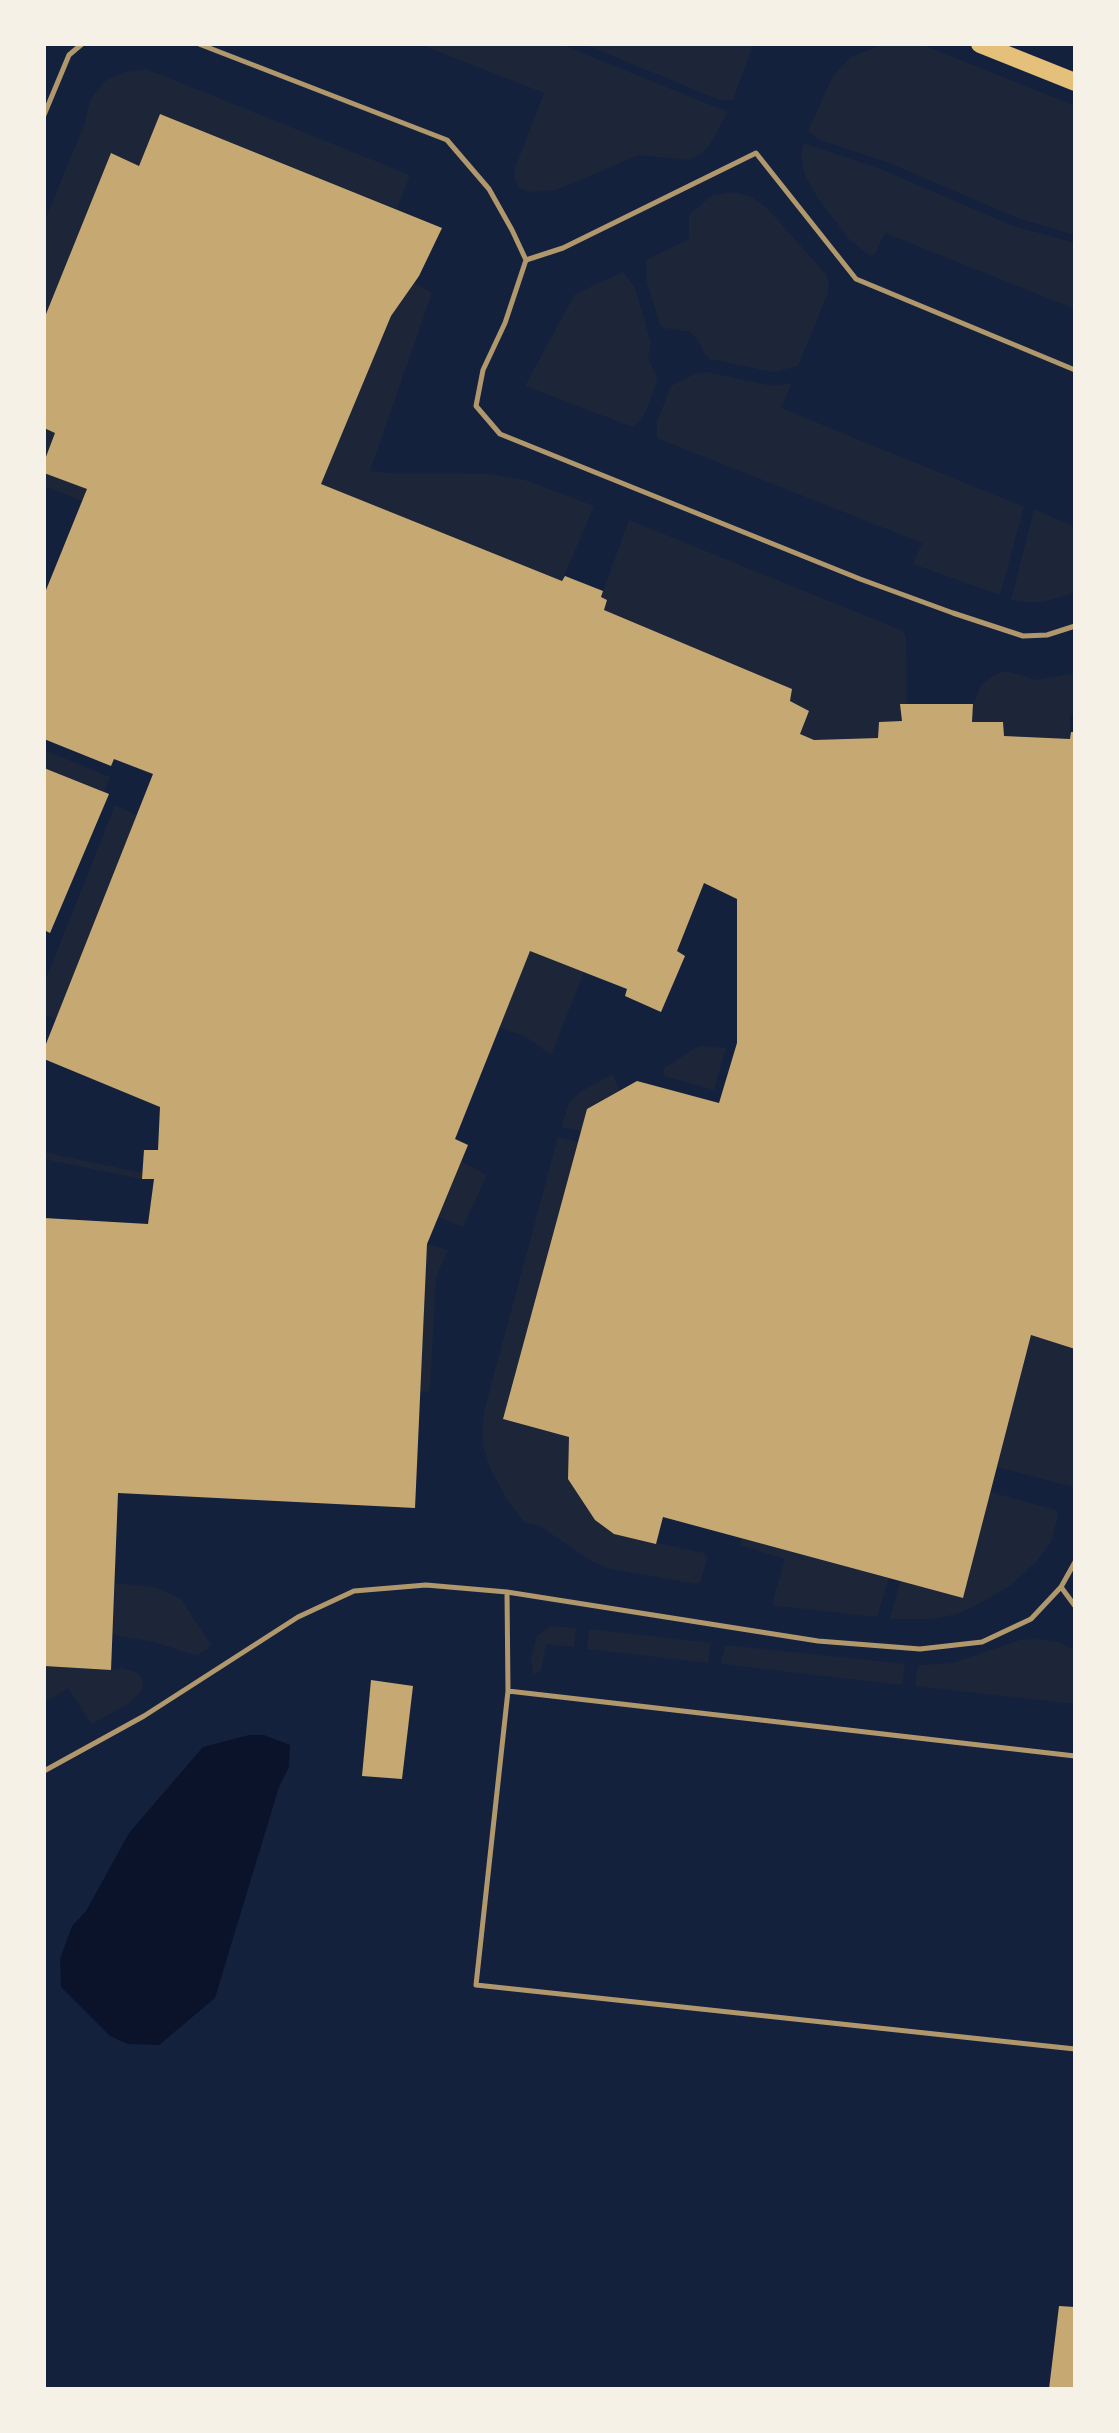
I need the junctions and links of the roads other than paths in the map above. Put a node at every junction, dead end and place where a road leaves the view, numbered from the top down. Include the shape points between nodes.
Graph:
1 (82, 44) edge
2 (199, 44) edge
3 (980, 44) edge
4 (1075, 82) edge
5 (44, 116) edge
6 (526, 260) junction
7 (1075, 370) edge
8 (1075, 626) edge
9 (1075, 1562) edge
10 (1061, 1587) junction
11 (507, 1592) junction
12 (1075, 1606) edge
13 (508, 1691) junction
14 (1075, 1756) edge
15 (44, 1771) edge
16 (1075, 2049) edge

1 - 5 lane via 69,55
2 - 6 lane via 447,140 489,190
3 - 4 main road
6 - 7 lane via 564,248 756,153 856,279
6 - 8 lane via 483,370 476,406 500,434 953,613 1023,636 1047,635
9 - 10 lane
10 - 11 lane via 1031,1619 982,1642 920,1649 818,1641
10 - 12 lane
11 - 13 lane
11 - 15 lane via 426,1585 354,1591 298,1617 144,1716
13 - 14 lane
13 - 16 lane via 476,1985

